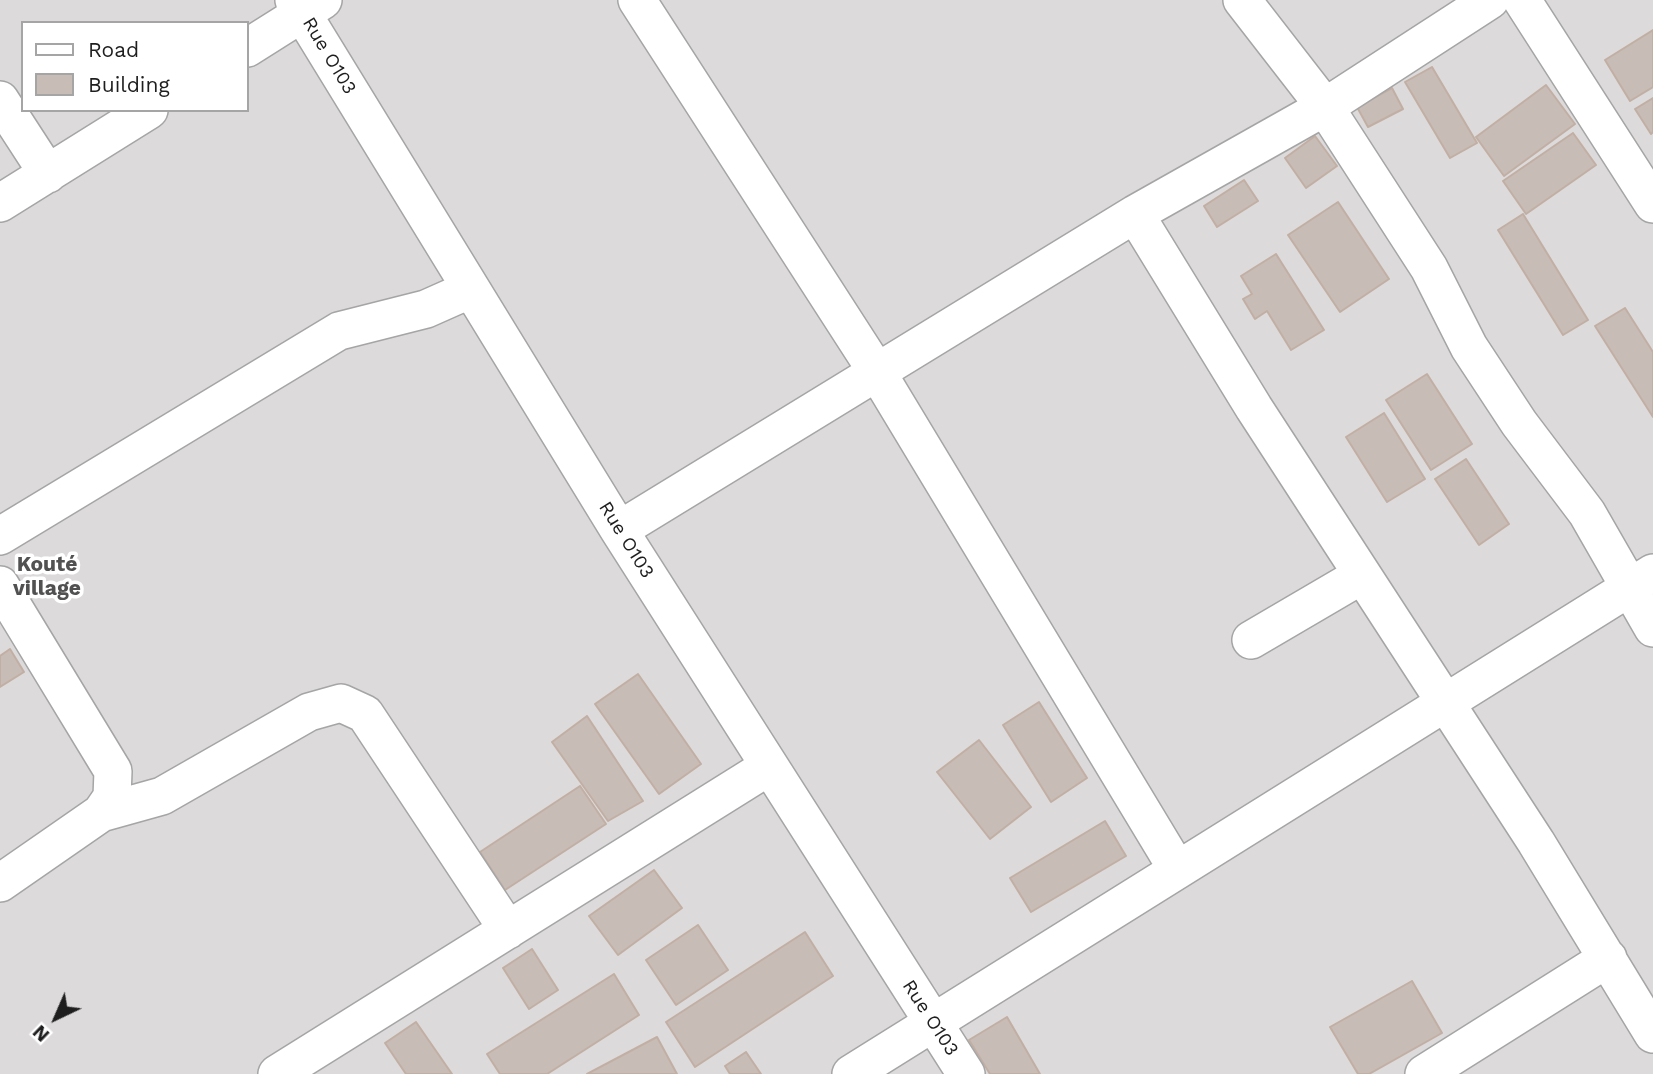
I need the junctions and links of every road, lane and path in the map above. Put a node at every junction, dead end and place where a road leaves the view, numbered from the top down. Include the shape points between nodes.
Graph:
1 (636, 0) edge
2 (1241, 0) edge
3 (1490, 0) edge
4 (1522, 0) edge
5 (307, 4) edge
6 (248, 47) edge
7 (0, 100) edge
8 (1325, 107) junction
9 (146, 112) edge
10 (48, 174) junction
11 (0, 203) edge
12 (1653, 204) edge
13 (1135, 214) junction
14 (471, 289) junction
15 (877, 372) junction
16 (619, 530) junction
17 (0, 536) edge
18 (1362, 575) junction
19 (1641, 580) edge
20 (0, 585) edge
21 (1653, 628) edge
22 (1251, 640) dead end
23 (1445, 702) junction
24 (768, 767) junction
25 (101, 813) junction
26 (1177, 869) junction
27 (0, 883) edge
28 (508, 930) junction
29 (1608, 958) junction
30 (933, 1023) junction
31 (1653, 1034) edge
32 (276, 1074) edge
33 (851, 1074) edge
34 (966, 1074) edge
35 (1424, 1074) edge

1 - 15 street
2 - 8 street
3 - 8 street
4 - 12 street
5 - 6 street
5 - 14 street, Rue O103
7 - 10 street
8 - 13 street
8 - 19 street via 1429,268 1469,347 1520,423
9 - 10 street
10 - 11 street
13 - 15 street
13 - 18 street
14 - 16 street, Rue O103
14 - 17 street via 426,309 339,331
15 - 16 street
15 - 26 street
16 - 24 street, Rue O103
18 - 22 street
18 - 23 street
19 - 21 street
19 - 23 street
20 - 25 street via 113,771 112,797
23 - 26 street
23 - 29 street
24 - 28 street
24 - 30 street, Rue O103
25 - 27 street
25 - 28 street via 162,796 309,712 341,703 365,714
26 - 30 street
28 - 32 street
29 - 31 street
29 - 35 street
30 - 33 street
30 - 34 street, Rue O103

